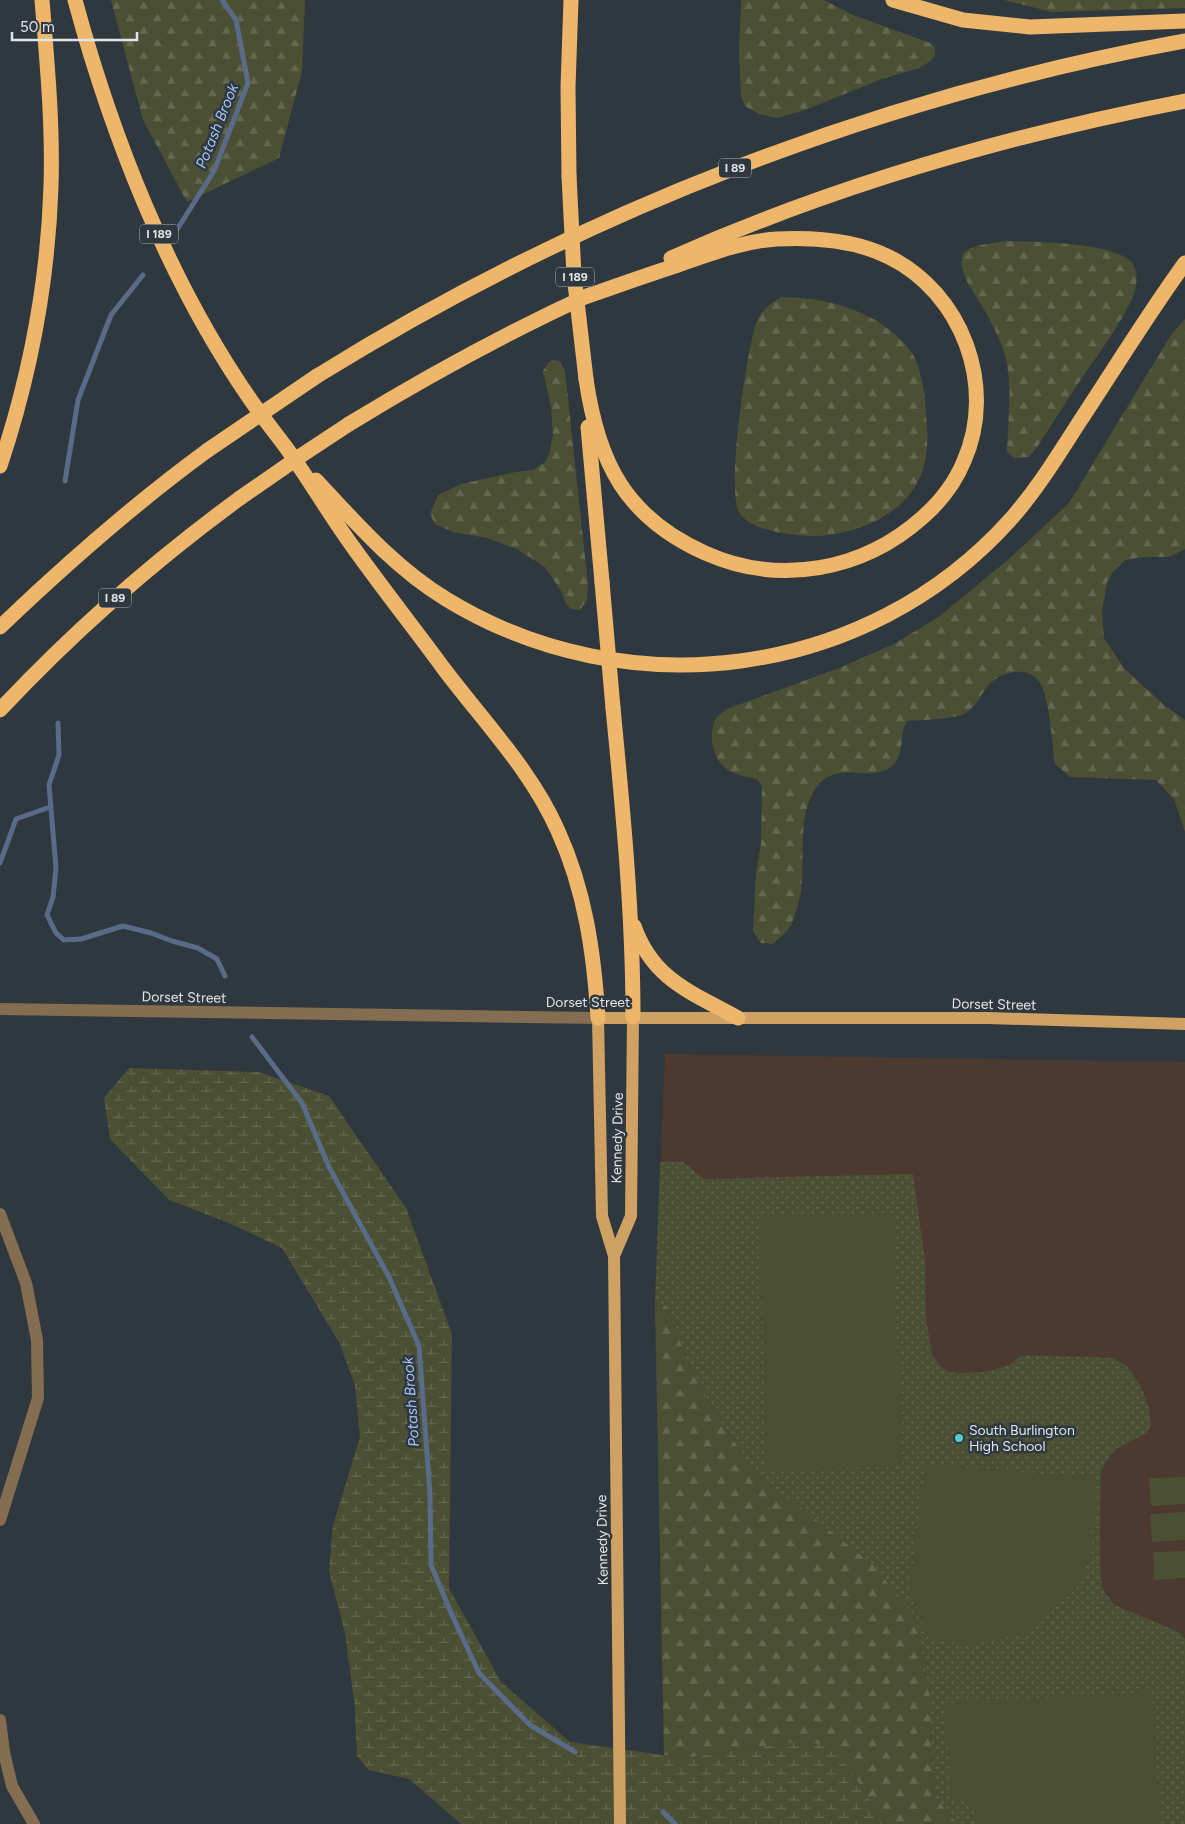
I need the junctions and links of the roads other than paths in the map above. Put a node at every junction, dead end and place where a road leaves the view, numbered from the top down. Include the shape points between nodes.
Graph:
1 (42, 0) edge
2 (75, 0) edge
3 (572, 0) edge
4 (893, 0) edge
5 (1185, 21) edge
6 (1185, 41) edge
7 (1185, 101) edge
8 (1185, 263) edge
9 (585, 297) junction
10 (586, 379) junction
11 (286, 447) junction
12 (0, 466) edge
13 (0, 627) edge
14 (0, 710) edge
15 (629, 908) junction
16 (0, 1009) edge
17 (634, 1017) junction
18 (598, 1018) junction
19 (738, 1018) junction
20 (1182, 1023) edge
21 (0, 1214) edge
22 (614, 1256) junction
23 (0, 1520) edge
24 (0, 1720) edge
25 (34, 1824) edge
26 (620, 1824) edge

1 - 12 highway via 51,125 47,246 28,367
2 - 11 highway, I 189 via 113,120 162,240 229,367
3 - 10 highway, I 189, bridge via 569,176 574,275
4 - 5 highway via 963,20 1023,26
6 - 13 highway, I 89, bridge via 1093,60 951,96 847,128 743,165 540,253 411,321 317,376 208,450 161,484 97,538
7 - 9 highway, I 89 via 1034,133 863,184 751,224
8 - 11 highway via 1038,484 990,540 951,574 881,618 817,644 771,657 705,665 646,664 567,651 497,627 444,598 406,570 368,535
9 - 10 highway via 754,242 834,240 870,249 915,272 948,308 971,357 976,411 970,444 958,474 939,501 915,524 887,544 857,559 809,570 778,571 733,564 704,553 663,529 639,508 619,483 604,456 592,418
9 - 14 highway, I 89, bridge via 428,377 302,454 240,498 120,594
10 - 15 highway, bridge
11 - 18 highway via 354,549 507,747 547,808 567,851 580,891 592,954
15 - 17 highway
15 - 19 highway via 638,937 659,970 688,991
16 - 18 street, Dorset Street
17 - 18 main road, Dorset Street
17 - 19 main road, Dorset Street
17 - 22 main road, Kennedy Drive via 631,1216
18 - 22 main road, Kennedy Drive via 602,1216
19 - 20 main road, Dorset Street via 989,1018
21 - 23 street via 26,1283 37,1340 38,1398
22 - 26 main road, Kennedy Drive
24 - 25 street via 12,1786

